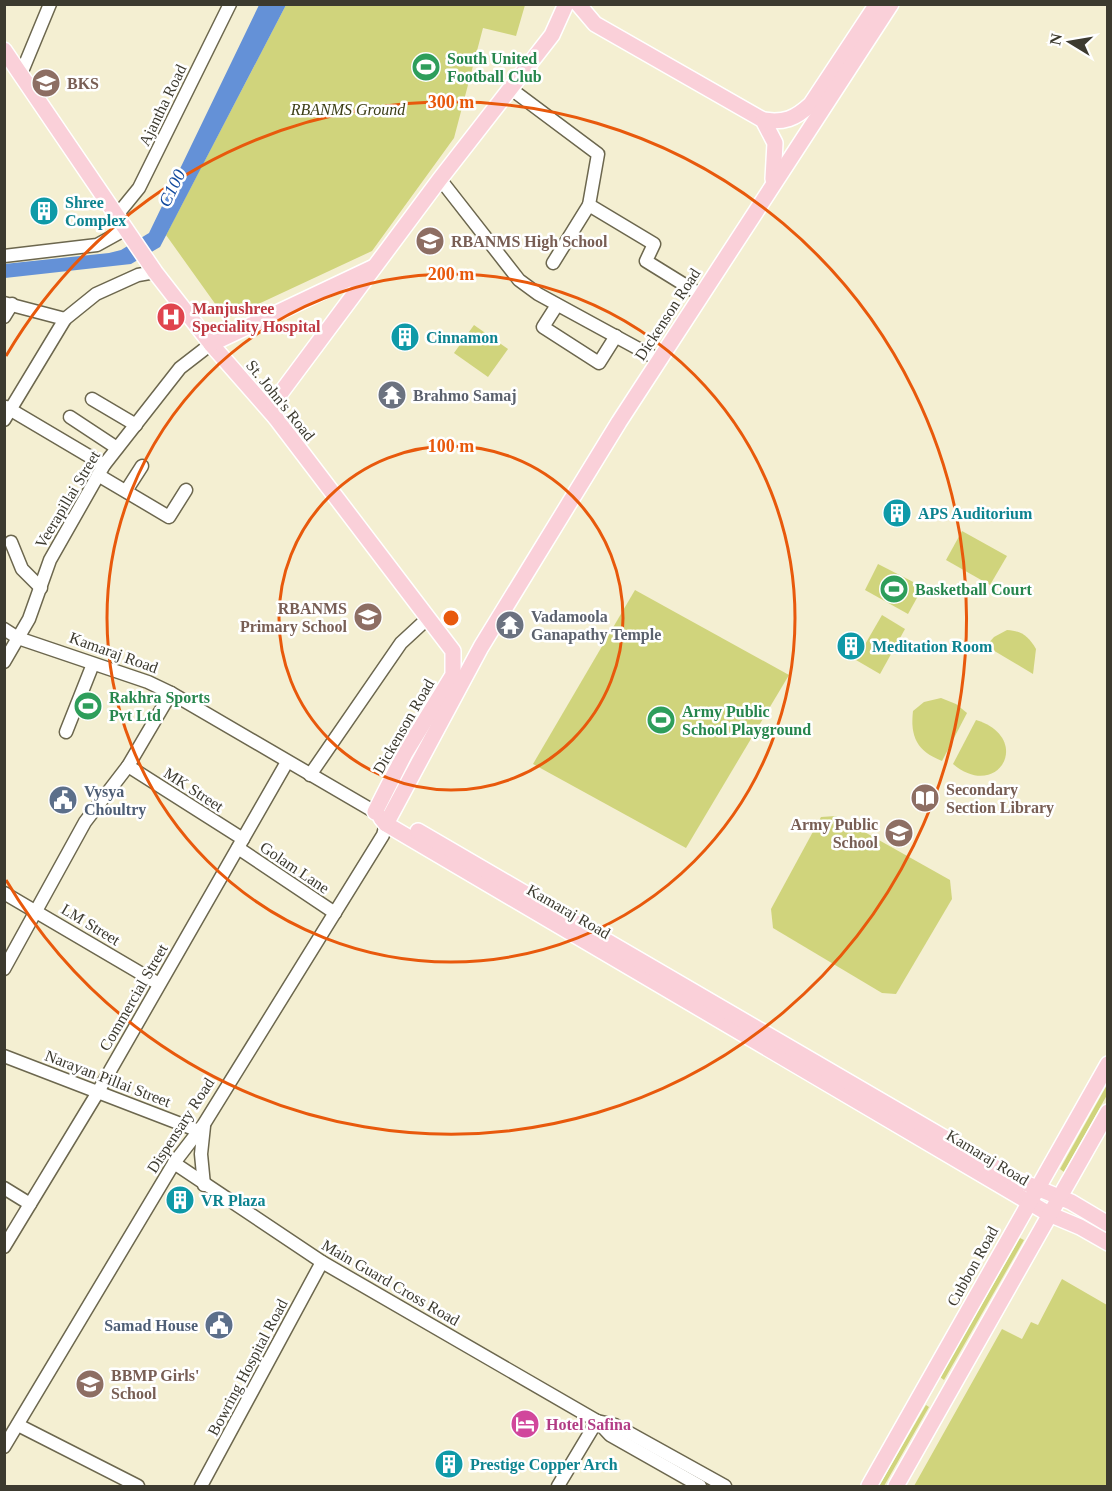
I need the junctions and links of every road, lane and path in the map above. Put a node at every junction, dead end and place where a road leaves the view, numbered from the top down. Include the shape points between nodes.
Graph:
1 (50, 4) edge
2 (230, 4) edge
3 (566, 4) edge
4 (578, 4) edge
5 (877, 4) edge
6 (891, 4) edge
7 (595, 24) junction
8 (552, 35) junction
9 (863, 35) junction
10 (4, 50) edge
11 (21, 74) junction
12 (511, 89) junction
13 (762, 120) junction
14 (440, 179) junction
15 (772, 185) junction
16 (589, 205) junction
17 (117, 215) junction
18 (129, 233) junction
19 (4, 256) edge
20 (553, 263) dead end
21 (378, 265) junction
22 (155, 272) junction
23 (701, 295) junction
24 (8, 304) edge
25 (557, 305) junction
26 (4, 317) edge
27 (65, 319) junction
28 (616, 336) junction
29 (211, 344) junction
30 (659, 360) junction
31 (92, 399) dead end
32 (7, 412) edge
33 (70, 417) dead end
34 (275, 417) junction
35 (136, 425) junction
36 (117, 448) junction
37 (142, 466) dead end
38 (101, 470) junction
39 (186, 490) dead end
40 (126, 491) junction
41 (11, 542) dead end
42 (41, 588) junction
43 (427, 619) junction
44 (4, 629) edge
45 (18, 638) junction
46 (481, 647) junction
47 (453, 651) junction
48 (4, 662) edge
49 (93, 664) junction
50 (171, 693) junction
51 (66, 732) dead end
52 (287, 762) junction
53 (128, 766) junction
54 (310, 775) junction
55 (375, 812) junction
56 (388, 820) junction
57 (240, 844) junction
58 (4, 893) edge
59 (36, 911) junction
60 (335, 913) junction
61 (4, 969) edge
62 (159, 984) junction
63 (4, 1056) edge
64 (1107, 1064) edge
65 (98, 1091) junction
66 (870, 1101) junction
67 (1107, 1112) edge
68 (201, 1127) junction
69 (174, 1163) junction
70 (204, 1185) junction
71 (4, 1188) edge
72 (1037, 1188) junction
73 (1059, 1197) junction
74 (1028, 1202) junction
75 (30, 1204) junction
76 (1049, 1214) junction
77 (1107, 1224) edge
78 (1107, 1243) edge
79 (4, 1247) edge
80 (322, 1262) junction
81 (926, 1387) junction
82 (945, 1399) junction
83 (597, 1420) junction
84 (18, 1425) junction
85 (4, 1447) edge
86 (138, 1486) edge
87 (201, 1486) edge
88 (558, 1486) edge
89 (700, 1486) edge
90 (725, 1486) edge
91 (869, 1486) edge
92 (896, 1486) edge

1 - 11 street
2 - 17 street, Ajantha Road via 139,188
3 - 8 main road
4 - 7 main road
5 - 9 main road, Dickenson Road
6 - 9 main road, Dickenson Road
7 - 8 main road via 571,24
7 - 13 main road
8 - 12 main road
9 - 13 main road, Dickenson Road via 800,115 785,122
9 - 15 main road, Dickenson Road
10 - 11 main road, St. John's Road
11 - 17 main road, St. John's Road
12 - 14 main road
12 - 16 street via 598,154
13 - 15 main road via 774,144
14 - 21 main road
14 - 25 street via 519,280
15 - 23 main road, Dickenson Road
16 - 20 street
16 - 23 street via 654,244 646,261
17 - 18 main road, St. John's Road
18 - 19 street via 97,245
18 - 22 main road, St. John's Road
21 - 29 main road
21 - 34 main road via 274,402
22 - 27 street via 138,275 96,294
22 - 29 main road, St. John's Road
23 - 30 main road, Dickenson Road
24 - 26 street
24 - 27 street
25 - 28 street
25 - 28 street via 543,327 599,363
27 - 32 street
28 - 30 street
29 - 34 main road, St. John's Road
29 - 35 street, Veerapillai Street via 180,368
30 - 46 main road, Dickenson Road
31 - 35 street
32 - 38 street
33 - 36 street
34 - 43 main road, St. John's Road
35 - 36 street, Veerapillai Street
36 - 38 street, Veerapillai Street
37 - 40 street
38 - 40 street
38 - 42 street, Veerapillai Street via 50,560
39 - 40 street via 169,517
41 - 42 street via 22,569
42 - 45 street, Veerapillai Street
43 - 47 main road, St. John's Road
43 - 54 street via 401,643
44 - 45 street, Kamaraj Road
45 - 48 street, Veerapillai Street
45 - 49 street, Kamaraj Road
46 - 47 main road via 467,654
46 - 56 main road, Dickenson Road
47 - 55 main road, Dickenson Road via 453,675 405,753
49 - 50 street, Kamaraj Road
49 - 51 street
50 - 52 street, Kamaraj Road
50 - 53 street
52 - 54 street, Kamaraj Road
52 - 57 street, Commercial Street
53 - 57 street, MK Street
53 - 59 street via 85,822
54 - 55 street, Kamaraj Road
55 - 56 main road, Kamaraj Road
56 - 60 street, Dispensary Road via 383,835
56 - 66 main road, Kamaraj Road
57 - 60 street, Golam Lane
57 - 62 street, Commercial Street
58 - 59 street, LM Street
59 - 61 street
59 - 62 street, LM Street
60 - 68 street, Dispensary Road
62 - 65 street, Commercial Street
63 - 65 street, Narayan Pillai Street
64 - 72 main road, Cubbon Road
65 - 68 street, Narayan Pillai Street
65 - 75 street, Commercial Street
66 - 72 main road, Kamaraj Road
66 - 74 main road, Kamaraj Road
67 - 73 main road
68 - 69 street, Dispensary Road
68 - 70 street
69 - 70 street, Main Guard Cross Road
69 - 84 street, Dispensary Road
70 - 80 street, Main Guard Cross Road
71 - 75 street
72 - 73 main road, Kamaraj Road
72 - 74 main road, Cubbon Road
73 - 76 main road
73 - 77 main road, Kamaraj Road
74 - 76 main road, Kamaraj Road
74 - 81 main road, Cubbon Road
75 - 79 street, Commercial Street
76 - 78 main road, Kamaraj Road
76 - 82 main road
80 - 83 street, Main Guard Cross Road
80 - 87 street, Bowring Hospital Road
81 - 82 main road
81 - 91 main road, Cubbon Road
82 - 92 main road
83 - 88 street
83 - 89 street, Main Guard Cross Road via 610,1435
83 - 90 street, Main Guard Cross Road via 615,1425
84 - 85 street, Dispensary Road
84 - 86 street

